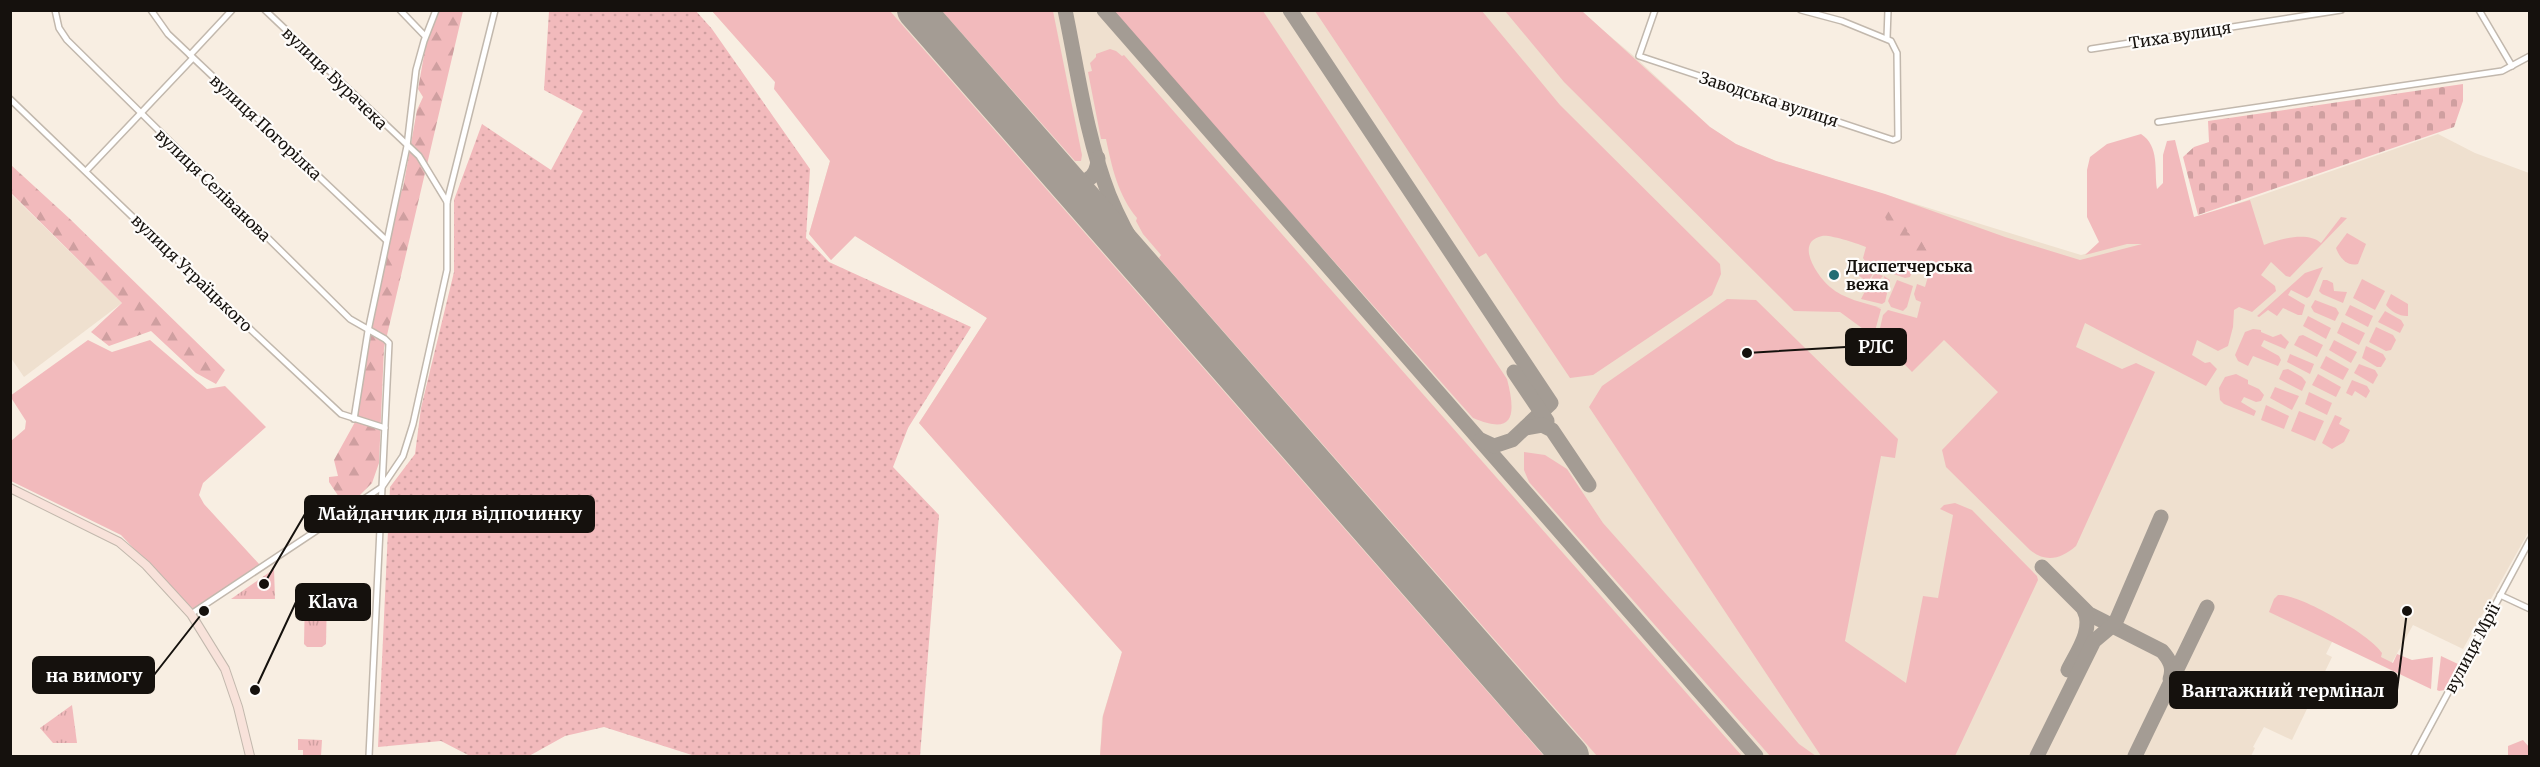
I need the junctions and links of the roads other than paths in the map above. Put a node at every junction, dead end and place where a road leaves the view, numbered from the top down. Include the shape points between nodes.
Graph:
1 (55, 10) edge
2 (151, 10) edge
3 (232, 10) edge
4 (265, 10) edge
5 (400, 10) edge
6 (436, 10) edge
7 (495, 10) edge
8 (1655, 10) edge
9 (1801, 10) edge
10 (1888, 10) edge
11 (2341, 10) edge
12 (2479, 10) edge
13 (425, 36) junction
14 (1887, 38) junction
15 (2091, 49) dead end
16 (191, 56) junction
17 (2529, 56) edge
18 (2512, 66) junction
19 (10, 99) edge
20 (141, 115) junction
21 (2158, 122) dead end
22 (407, 146) junction
23 (87, 171) junction
24 (447, 202) junction
25 (386, 240) junction
26 (368, 331) junction
27 (354, 418) junction
28 (385, 428) junction
29 (382, 487) junction
30 (10, 488) edge
31 (2529, 540) edge
32 (2500, 595) junction
33 (2529, 609) edge
34 (191, 614) junction
35 (250, 756) edge
36 (369, 756) edge
37 (2414, 756) edge

1 - 20 street, вулиця Селіванова via 67,40
2 - 16 street, вулиця Погорілка
3 - 16 street
4 - 22 street, вулиця Бурачека
5 - 13 street
6 - 13 street
7 - 24 street
8 - 14 street, Заводська вулиця via 1640,56 1893,140 1898,138 1897,53
9 - 14 street
10 - 14 street
11 - 15 street, Тиха вулиця
12 - 18 street
13 - 22 street via 416,70
16 - 20 street
16 - 25 street, вулиця Погорілка
17 - 18 street
18 - 21 street via 2502,71
19 - 23 street, вулиця Уграїцького
20 - 23 street
20 - 26 street, вулиця Селіванова via 350,319
22 - 24 street, вулиця Бурачека via 419,156
22 - 25 street
23 - 27 street, вулиця Уграїцького via 218,299 337,409
24 - 29 street via 447,270 415,413 403,456
25 - 26 street
26 - 27 street
26 - 28 street, вулиця Селіванова via 389,343
27 - 28 street, вулиця Уграїцького
28 - 29 street
29 - 34 street
29 - 36 street
30 - 34 street via 119,542
31 - 32 street, вулиця Мрії
32 - 33 street
32 - 37 street, вулиця Мрії
34 - 35 street via 225,669

